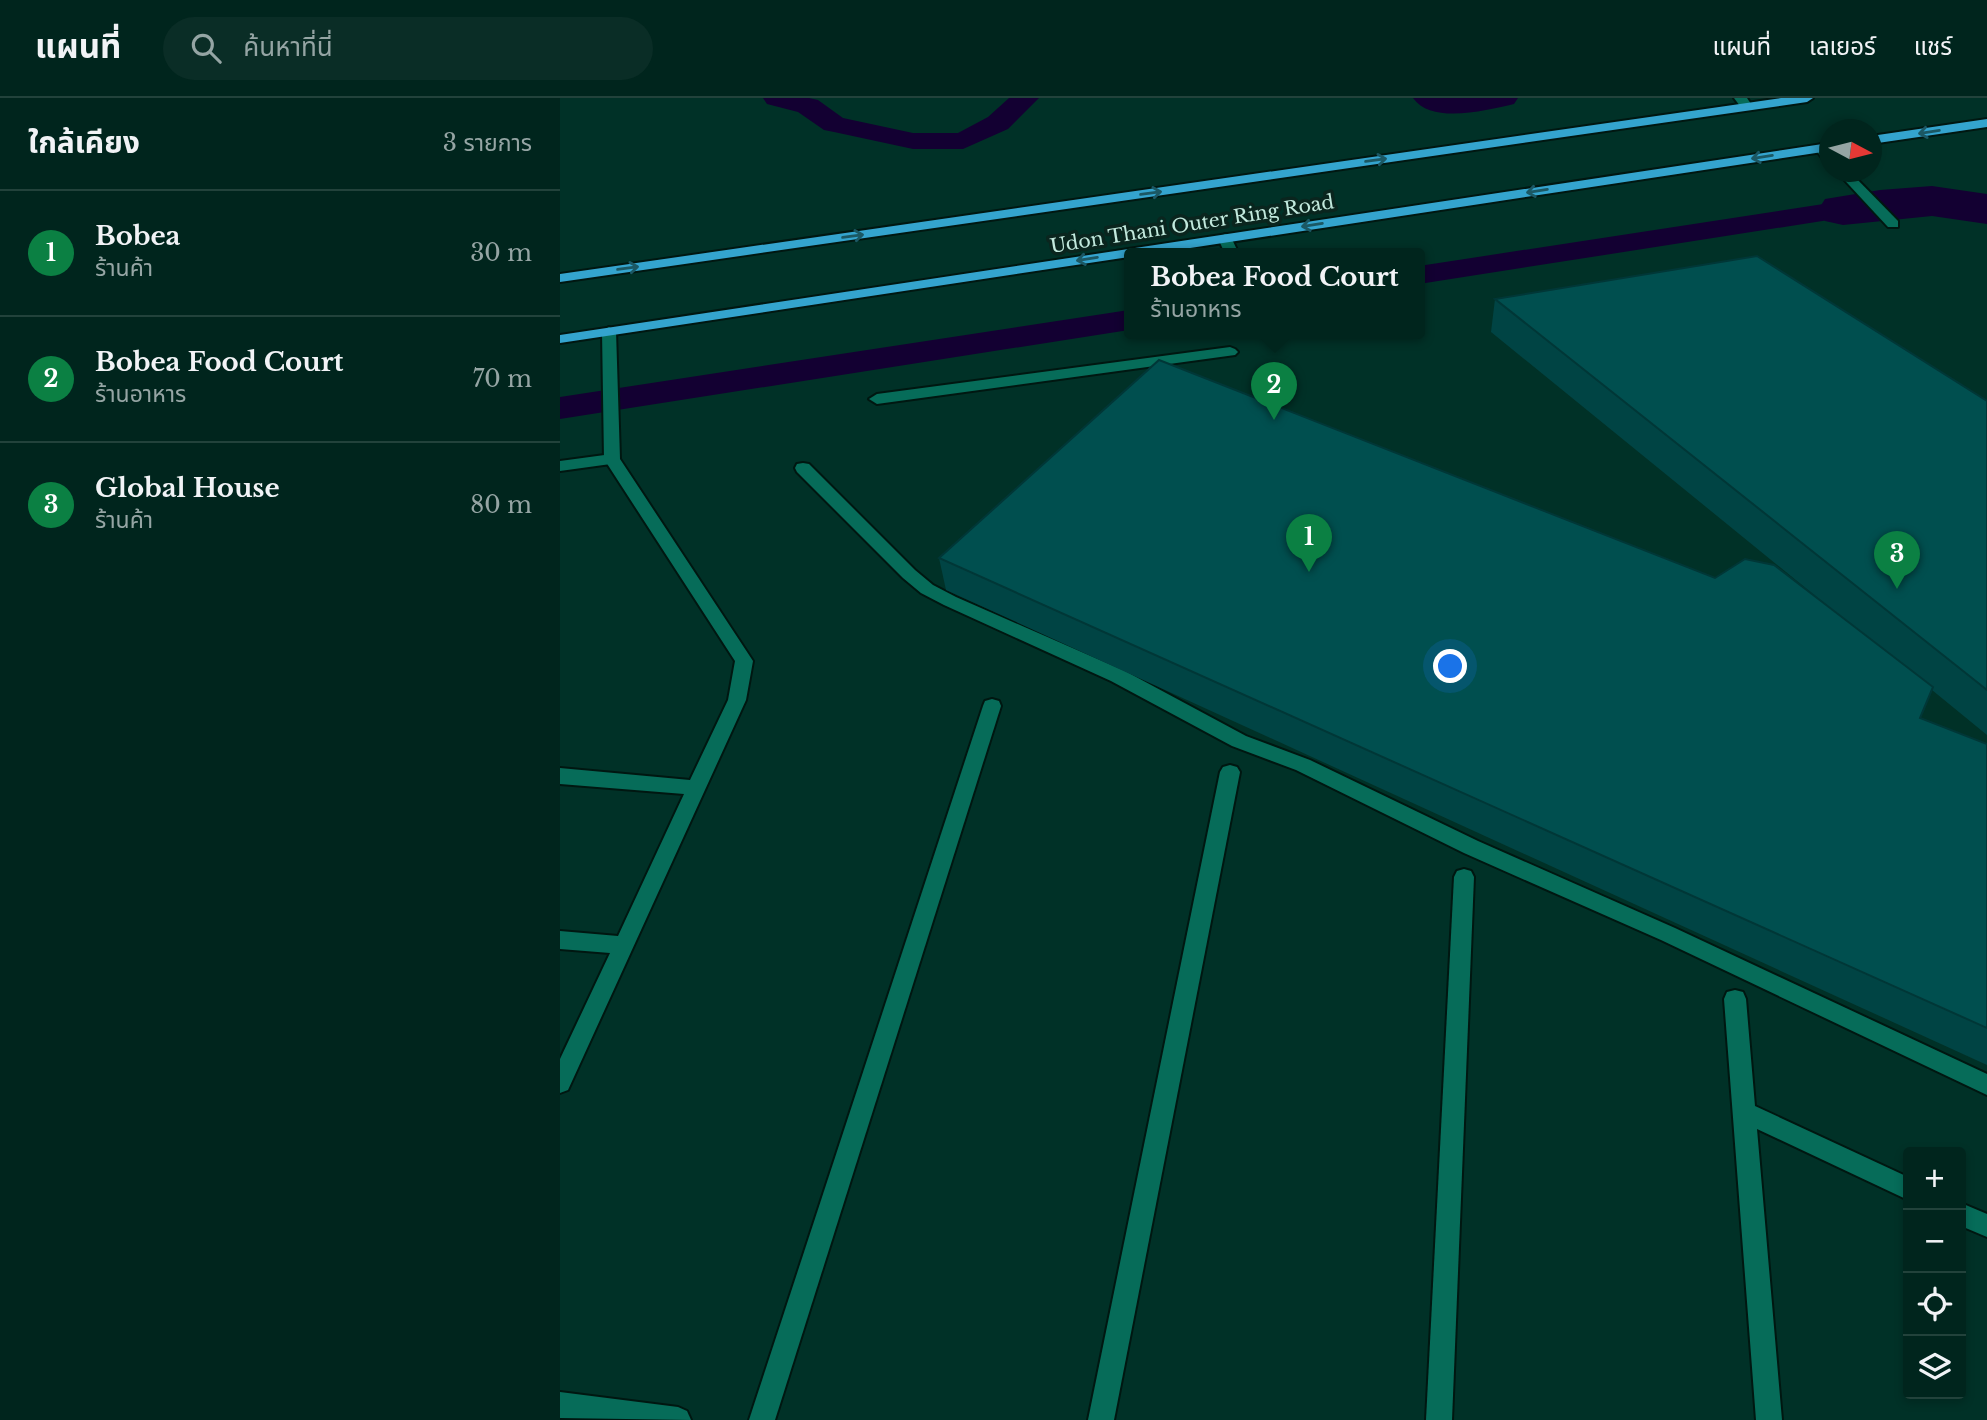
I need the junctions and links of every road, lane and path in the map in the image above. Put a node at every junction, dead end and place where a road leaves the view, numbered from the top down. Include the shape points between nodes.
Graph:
1 (1807, 98) edge
2 (1744, 102) edge
3 (1987, 123) edge
4 (1882, 139) edge
5 (1819, 152) edge
6 (1853, 182) edge
7 (1893, 224) dead end
8 (1225, 238) junction
9 (1159, 248) edge
10 (1229, 248) edge
11 (1124, 253) edge
12 (560, 278) edge
13 (609, 331) junction
14 (560, 338) edge
15 (1230, 352) dead end
16 (877, 400) dead end
17 (612, 459) junction
18 (560, 467) edge
19 (803, 468) dead end
20 (992, 706) dead end
21 (1230, 772) dead end
22 (560, 776) edge
23 (697, 788) junction
24 (1464, 877) dead end
25 (560, 940) edge
26 (623, 945) junction
27 (1735, 999) dead end
28 (560, 1083) edge
29 (1987, 1085) edge
30 (1744, 1112) junction
31 (1903, 1187) edge
32 (1966, 1216) edge
33 (1987, 1226) edge
34 (560, 1405) edge
35 (678, 1420) edge
36 (762, 1420) edge
37 (1101, 1420) edge
38 (1439, 1420) edge
39 (1769, 1420) edge

1 - 2 highway, Udon Thani Outer Ring Road
12 -> 2 highway, Udon Thani Outer Ring Road
3 -> 4 highway
5 -> 8 highway, Udon Thani Outer Ring Road
6 - 7 street
8 -> 9 highway, Udon Thani Outer Ring Road
8 - 10 street
11 -> 13 highway, Udon Thani Outer Ring Road
13 - 14 highway, Udon Thani Outer Ring Road
13 - 17 street
15 - 16 lane
17 - 18 street
17 - 23 street via 744,661 737,700
19 - 29 street via 909,574 950,601 1118,676 1239,741 1303,765
20 - 36 street
21 - 37 street
22 - 23 street
23 - 26 street
24 - 38 street
25 - 26 street
26 - 28 street
27 - 30 street
30 - 31 street
30 - 39 street
32 - 33 street
34 - 35 street

